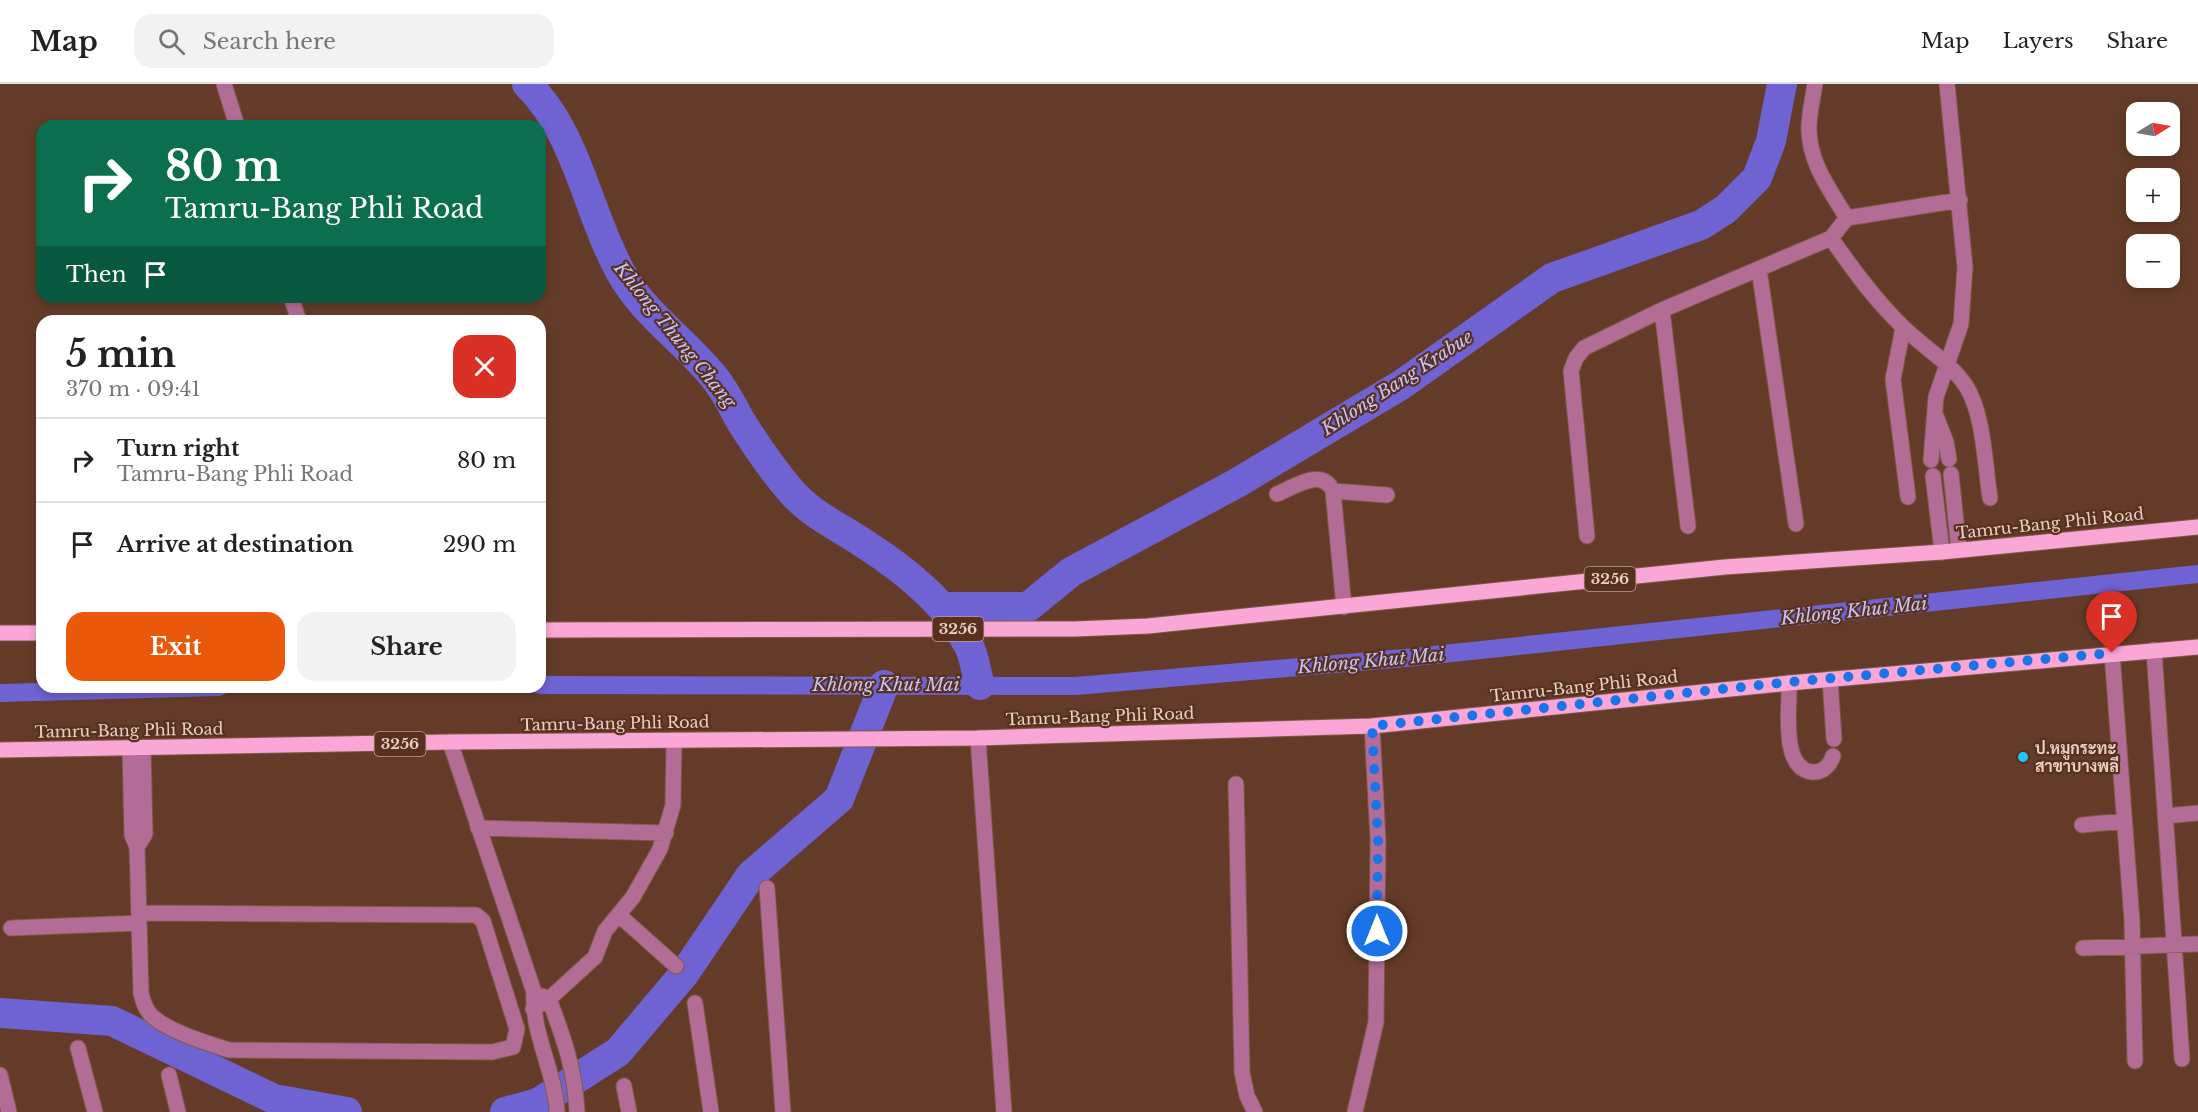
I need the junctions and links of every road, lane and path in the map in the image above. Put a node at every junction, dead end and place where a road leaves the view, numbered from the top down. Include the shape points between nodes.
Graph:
1 (224, 84) edge
2 (1815, 84) edge
3 (1947, 84) edge
4 (235, 120) edge
5 (1960, 200) junction
6 (1847, 218) junction
7 (1831, 238) junction
8 (1760, 269) junction
9 (1662, 310) junction
10 (1903, 328) junction
11 (1946, 362) junction
12 (1936, 416) junction
13 (1931, 460) dead end
14 (1933, 476) dead end
15 (1333, 491) junction
16 (1277, 494) dead end
17 (1388, 495) dead end
18 (1908, 497) dead end
19 (1990, 498) dead end
20 (1796, 524) dead end
21 (1688, 526) dead end
22 (2198, 527) edge
23 (1587, 536) dead end
24 (1959, 550) junction
25 (1942, 552) junction
26 (1344, 607) junction
27 (546, 630) edge
28 (0, 633) edge
29 (36, 633) edge
30 (2198, 647) edge
31 (2154, 650) junction
32 (2112, 653) junction
33 (1830, 679) junction
34 (1790, 682) junction
35 (1372, 726) junction
36 (978, 738) junction
37 (1834, 739) dead end
38 (674, 740) junction
39 (450, 742) junction
40 (136, 747) junction
41 (0, 750) edge
42 (1833, 756) dead end
43 (1236, 784) dead end
44 (2198, 813) edge
45 (2166, 816) junction
46 (2124, 821) junction
47 (2082, 825) dead end
48 (478, 828) junction
49 (666, 834) junction
50 (767, 888) dead end
51 (620, 916) junction
52 (139, 918) junction
53 (11, 928) dead end
54 (2198, 944) edge
55 (2175, 945) junction
56 (2133, 946) junction
57 (2083, 948) dead end
58 (676, 966) dead end
59 (534, 992) junction
60 (549, 999) junction
61 (695, 1003) dead end
62 (533, 1009) junction
63 (78, 1048) dead end
64 (2182, 1059) dead end
65 (2135, 1061) dead end
66 (0, 1075) edge
67 (169, 1075) dead end
68 (624, 1086) dead end
69 (9, 1112) edge
70 (95, 1112) edge
71 (178, 1112) edge
72 (557, 1112) edge
73 (577, 1112) edge
74 (629, 1112) edge
75 (711, 1112) edge
76 (783, 1112) edge
77 (1004, 1112) edge
78 (1255, 1112) edge
79 (1355, 1112) edge

1 - 4 street
2 - 6 street via 1810,146 1822,178
3 - 5 street
5 - 6 street
5 - 11 street via 1965,267 1961,324
6 - 7 street
7 - 8 street
7 - 10 street via 1867,290
8 - 9 street
8 - 20 street
9 - 21 street
9 - 23 street via 1584,348 1573,364
10 - 11 street
10 - 18 street via 1893,379
11 - 12 street via 1936,397
11 - 19 street via 1967,387 1977,413
12 - 13 street
12 - 24 street via 1946,442
14 - 25 street
15 - 16 street via 1330,483 1321,479
15 - 17 street
15 - 26 street
22 - 24 main road, Tamru-Bang Phli Road / 3256
24 - 25 main road, Tamru-Bang Phli Road / 3256
25 - 26 main road, Tamru-Bang Phli Road / 3256 via 1725,567
26 - 27 main road, Tamru-Bang Phli Road / 3256 via 1148,626
28 - 29 main road
30 - 31 main road, Tamru-Bang Phli Road / 3256
31 - 32 main road, Tamru-Bang Phli Road / 3256
31 - 45 street
32 - 33 main road, Tamru-Bang Phli Road / 3256
32 - 46 street
33 - 34 main road, Tamru-Bang Phli Road / 3256
33 - 37 street
34 - 35 main road, Tamru-Bang Phli Road / 3256
34 - 42 street via 1790,748 1794,761 1807,771 1817,772 1830,765
35 - 36 main road, Tamru-Bang Phli Road / 3256
35 - 79 street via 1378,840 1376,1022
36 - 38 main road, Tamru-Bang Phli Road / 3256
36 - 77 street
38 - 39 main road, Tamru-Bang Phli Road / 3256
38 - 49 street via 673,805
39 - 40 main road, Tamru-Bang Phli Road / 3256
39 - 48 street
40 - 41 main road, Tamru-Bang Phli Road / 3256
40 - 52 street via 146,834 137,847
43 - 78 street via 1242,1072
44 - 45 street
45 - 55 street
46 - 47 street
46 - 56 street
48 - 49 street
48 - 59 street
49 - 51 street
50 - 76 street
51 - 58 street
51 - 60 street via 605,931 595,957
52 - 52 street via 145,1008 152,1016 198,1041 229,1050 492,1052 513,1047 516,1039 513,1013 483,921 476,915
52 - 53 street
54 - 55 street
55 - 56 street
55 - 64 street
56 - 57 street
56 - 65 street
59 - 60 street
59 - 62 street
60 - 62 street
60 - 73 street via 575,1079
61 - 75 street
62 - 72 street via 556,1089
63 - 70 street
66 - 69 street
67 - 71 street
68 - 74 street

